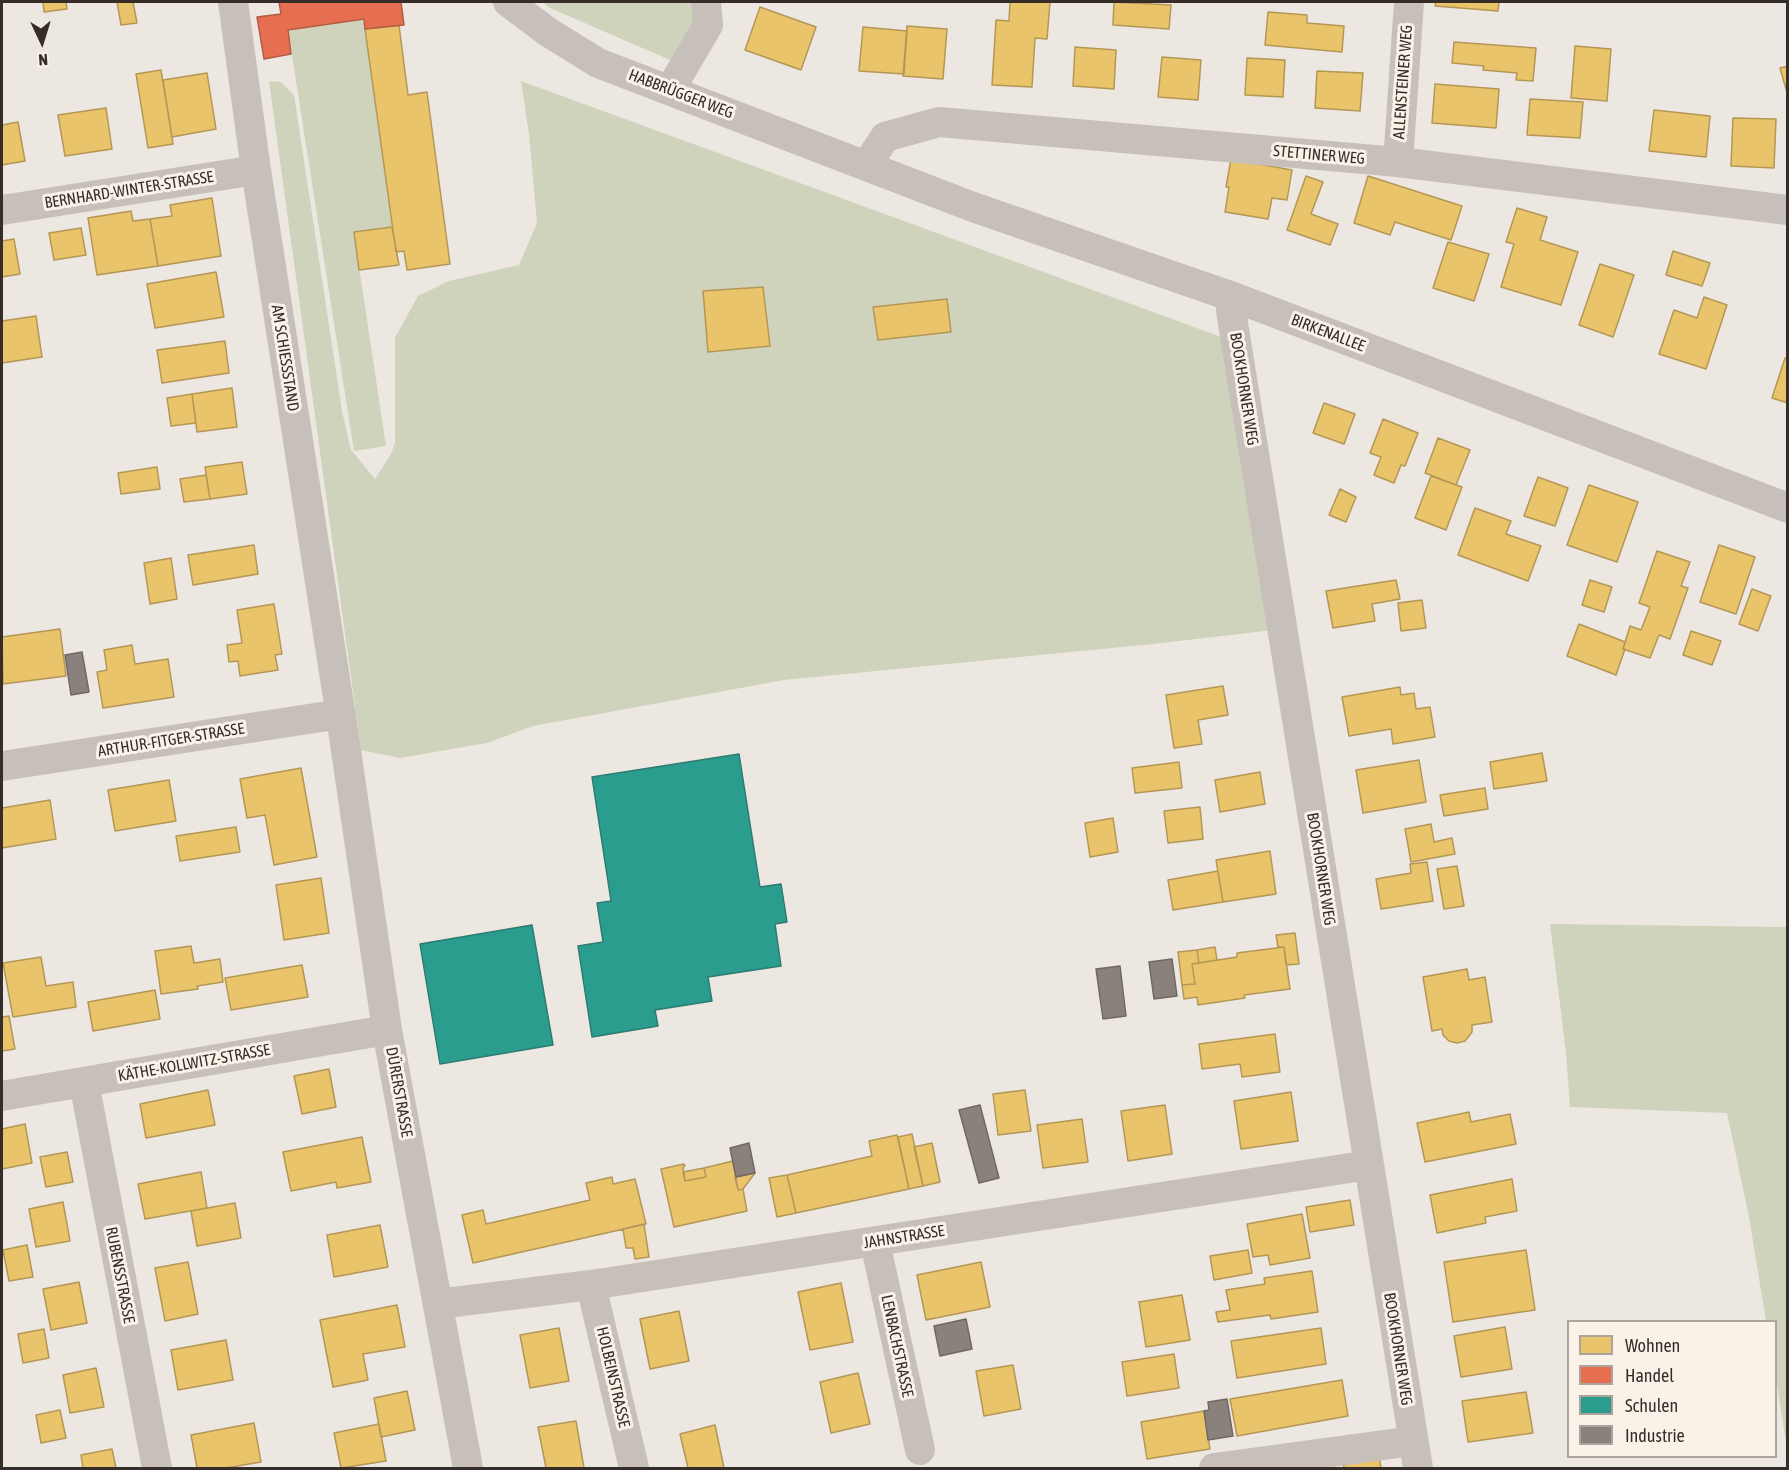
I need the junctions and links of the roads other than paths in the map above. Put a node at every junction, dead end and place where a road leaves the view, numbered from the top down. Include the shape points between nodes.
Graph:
1 (233, 2) edge
2 (508, 2) edge
3 (706, 2) edge
4 (1409, 2) edge
5 (670, 90) junction
6 (1398, 162) junction
7 (866, 166) junction
8 (255, 170) junction
9 (2, 210) edge
10 (1788, 210) edge
11 (1236, 298) junction
12 (1788, 508) edge
13 (341, 714) junction
14 (2, 766) edge
15 (387, 1030) junction
16 (84, 1082) junction
17 (2, 1096) edge
18 (1369, 1166) junction
19 (874, 1242) junction
20 (591, 1285) junction
21 (438, 1304) junction
22 (920, 1450) dead end
23 (1416, 1455) edge
24 (157, 1468) edge
25 (468, 1468) edge
26 (634, 1468) edge
27 (1214, 1468) edge

1 - 8 street, AM SCHIESSSTAND
2 - 5 street, HABBRÜGGER WEG via 598,63
3 - 5 street via 708,25
4 - 6 street, ALLENSTEINER WEG
5 - 7 street, HABBRÜGGER WEG
6 - 7 street, STETTINER WEG via 939,122 885,136
6 - 10 street, STETTINER WEG
7 - 11 street, BIRKENALLEE
8 - 9 street, BERNHARD-WINTER-STRASSE
8 - 13 street, AM SCHIESSSTAND
11 - 12 street, BIRKENALLEE
11 - 18 street, BOOKHORNER WEG via 1231,311
13 - 14 street, ARTHUR-FITGER-STRASSE
13 - 15 street, DÜRERSTRASSE
15 - 16 street, KÄTHE-KOLLWITZ-STRASSE
15 - 21 street, DÜRERSTRASSE
16 - 17 street, KÄTHE-KOLLWITZ-STRASSE
16 - 24 street, RUBENSSTRASSE
18 - 19 street, JAHNSTRASSE
18 - 23 street, BOOKHORNER WEG
19 - 20 street, JAHNSTRASSE
19 - 22 street, LENBACHSTRASSE
20 - 21 street, JAHNSTRASSE
20 - 26 street, HOLBEINSTRASSE
21 - 25 street, DÜRERSTRASSE
23 - 27 street, BOOKHORNER WEG

